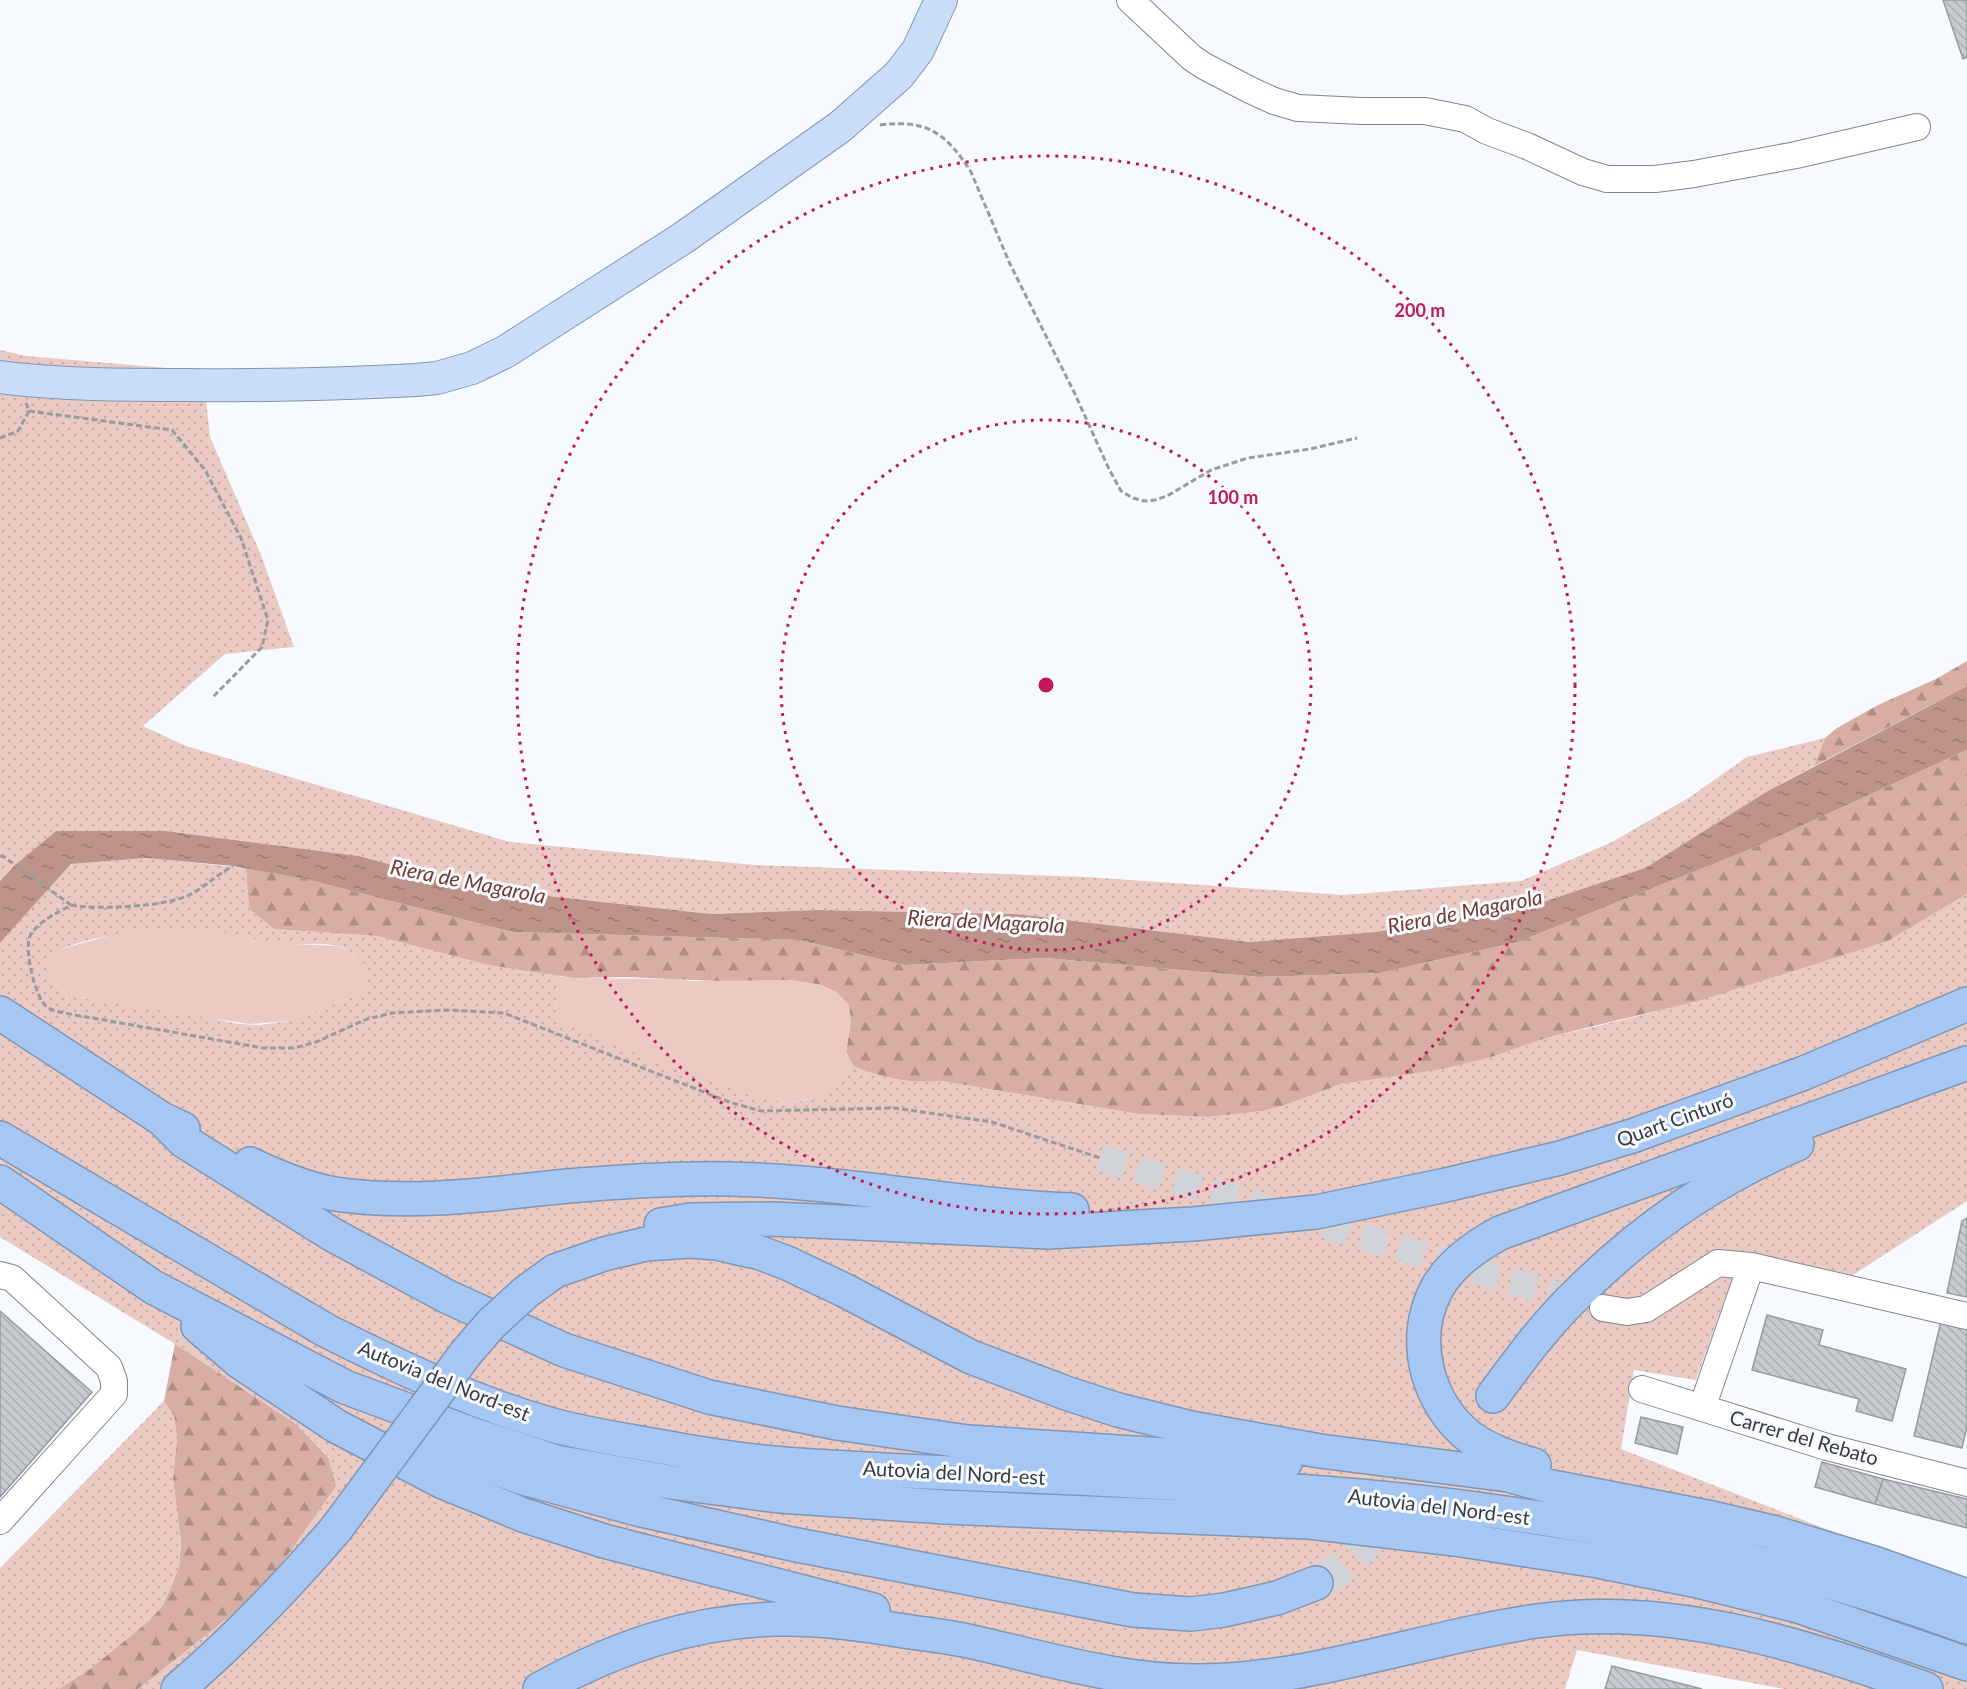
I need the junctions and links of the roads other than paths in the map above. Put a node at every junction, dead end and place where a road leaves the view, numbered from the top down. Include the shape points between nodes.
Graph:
1 (941, 0) edge
2 (1130, 0) edge
3 (1917, 127) dead end
4 (11, 386) edge
5 (1967, 1004) edge
6 (0, 1013) edge
7 (1967, 1063) edge
8 (1967, 1075) edge
9 (162, 1119) junction
10 (11, 1145) edge
11 (3, 1184) edge
12 (1371, 1199) junction
13 (1751, 1266) junction
14 (555, 1271) junction
15 (0, 1275) edge
16 (153, 1287) junction
17 (1603, 1308) tunnel mouth
18 (1967, 1316) edge
19 (245, 1336) junction
20 (1642, 1389) dead end
21 (1493, 1396) tunnel mouth
22 (1702, 1408) junction
23 (1961, 1475) edge
24 (1552, 1487) junction
25 (1712, 1518) junction
26 (0, 1521) edge
27 (1316, 1583) tunnel mouth
28 (1967, 1596) edge
29 (1967, 1627) edge
30 (966, 1640) junction
31 (1967, 1664) edge
32 (178, 1689) edge
33 (540, 1689) edge
34 (1926, 1689) edge

1 - 4 main road via 918,51 899,75 840,127 616,283 472,368 416,380 266,386 37,381
2 - 3 street via 1198,62 1274,100 1298,108 1425,111 1465,119 1607,179 1694,174
5 - 12 highway, Quart Cinturó via 1804,1073 1635,1135 1560,1158
6 - 9 highway
7 - 25 highway via 1500,1233 1474,1249 1437,1288 1424,1334 1427,1372 1441,1406 1472,1438 1531,1464 1676,1496
8 - 21 highway via 1793,1146 1716,1185 1665,1219 1580,1291 1529,1347
9 - 12 highway via 279,1177 333,1193 377,1198 442,1199 631,1181 729,1179 809,1183 1032,1208 1144,1212
9 - 24 highway via 184,1141 333,1235 448,1298 564,1350 709,1397 837,1423 968,1442 1398,1472
10 - 29 highway, Autovia del Nord-est via 337,1336 488,1404 552,1425 781,1464 1131,1481 1483,1510 1614,1530 1813,1576
11 - 16 highway, Autovia del Nord-est
12 - 14 highway via 1316,1212 1048,1232 773,1219 690,1220 610,1239 584,1250
13 - 17 street via 1718,1263 1646,1309 1627,1312
13 - 18 street
13 - 22 street
14 - 24 highway via 646,1244 717,1243 787,1263 971,1357 1118,1410 1320,1451 1508,1475
14 - 32 highway, bridge via 491,1324 336,1529 237,1635
15 - 26 street via 12,1278 109,1367 114,1394
16 - 19 highway, Autovia del Nord-est
16 - 30 highway via 240,1362 299,1403 443,1482 523,1515 604,1541 919,1622
19 - 27 highway via 309,1383 423,1440 520,1477 637,1509 792,1544 1133,1610 1191,1614 1224,1610 1277,1599
19 - 31 highway, Autovia del Nord-est via 345,1387 556,1462 779,1496 1309,1522 1455,1539 1698,1581 1798,1606
20 - 22 street, Carrer del Rebato
22 - 23 street, Carrer del Rebato via 1827,1447
24 - 25 highway
25 - 28 highway via 1874,1563
30 - 33 highway via 826,1621 726,1623 631,1646
30 - 34 highway via 1105,1672 1199,1681 1315,1668 1538,1620 1620,1616 1730,1630

